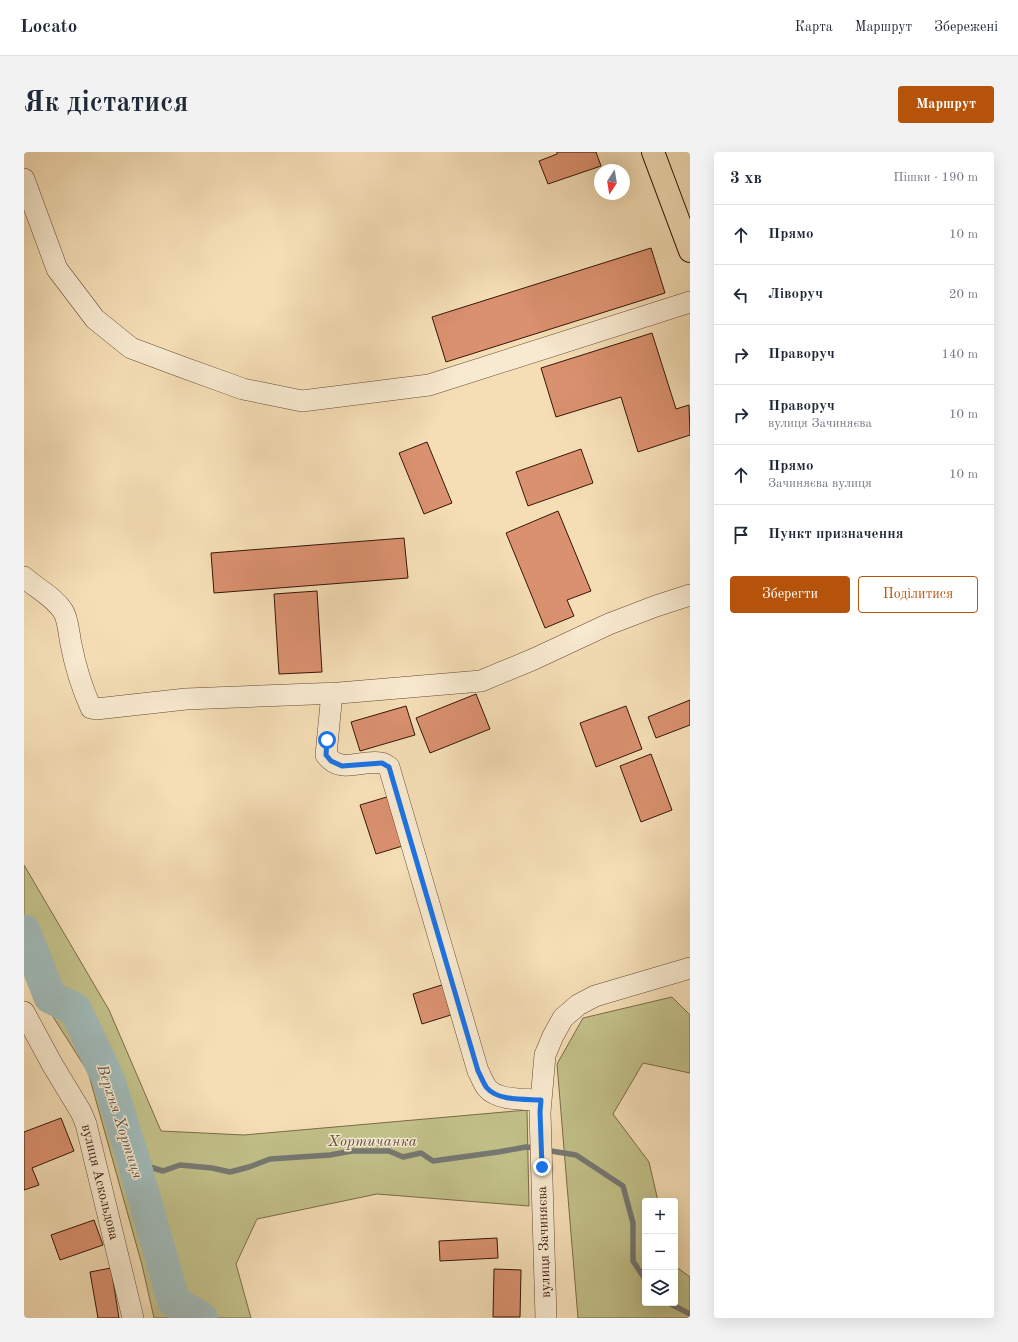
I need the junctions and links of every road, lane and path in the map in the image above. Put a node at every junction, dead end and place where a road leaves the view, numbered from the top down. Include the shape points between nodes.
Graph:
1 (653, 152) edge
2 (24, 180) edge
3 (690, 251) edge
4 (690, 302) edge
5 (24, 577) edge
6 (690, 595) edge
7 (332, 693) junction
8 (690, 968) edge
9 (24, 1012) edge
10 (541, 1100) junction
11 (133, 1318) edge
12 (546, 1318) edge

1 - 3 main road
2 - 4 street via 57,269 95,319 131,348 243,389 302,401 429,385
5 - 7 street via 36,589 53,598 65,613 71,645 91,708 186,699
6 - 7 street via 609,624 481,681
7 - 10 street via 326,755 331,761 342,766 382,763 389,767 476,1063 487,1088 499,1096 512,1099
8 - 10 street via 594,996 563,1018 545,1055
9 - 11 street, вулиця Аскольдова via 86,1124
10 - 12 street, вулиця Зачиняєва

